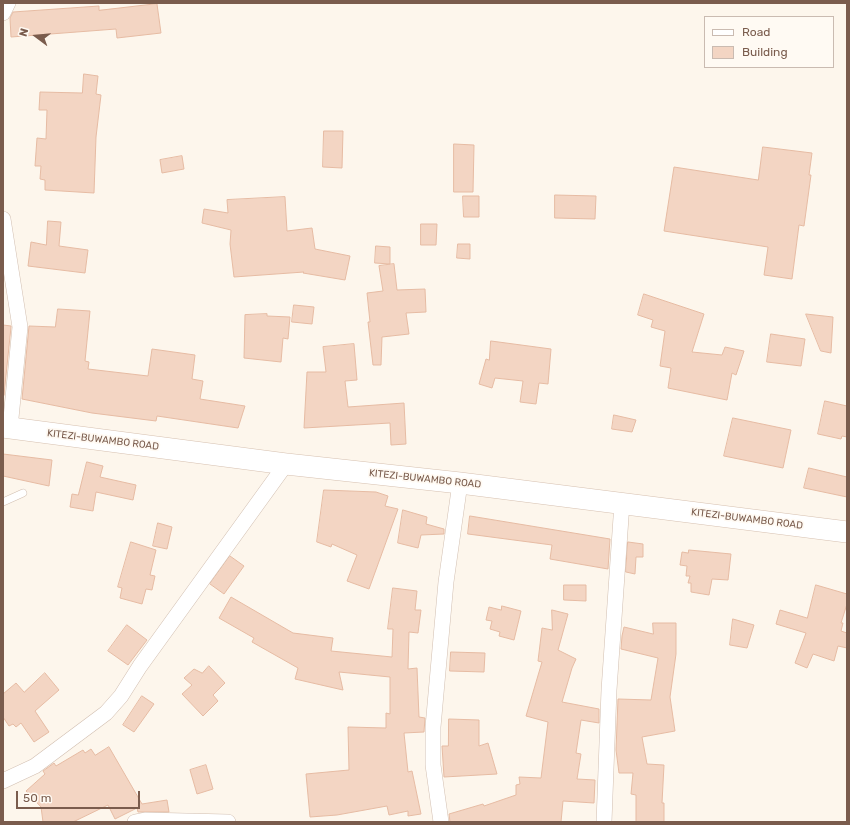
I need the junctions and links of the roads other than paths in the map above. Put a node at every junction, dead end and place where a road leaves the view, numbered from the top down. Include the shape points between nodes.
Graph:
1 (8, 3) edge
2 (3, 13) edge
3 (3, 219) edge
4 (7, 428) edge
5 (286, 464) junction
6 (460, 483) junction
7 (23, 493) dead end
8 (3, 502) edge
9 (622, 504) junction
10 (847, 532) edge
11 (3, 781) edge
12 (135, 822) edge
13 (228, 822) edge
14 (442, 822) edge
15 (604, 822) edge

1 - 2 street
3 - 4 street via 20,327
4 - 5 street, KITEZI-BUWAMBO ROAD
5 - 6 street, KITEZI-BUWAMBO ROAD
5 - 11 street via 121,696 106,713 34,766
6 - 9 street, KITEZI-BUWAMBO ROAD
6 - 14 street via 446,582 433,728 433,766
7 - 8 lane
9 - 10 street, KITEZI-BUWAMBO ROAD
9 - 15 street via 609,690
12 - 13 street

